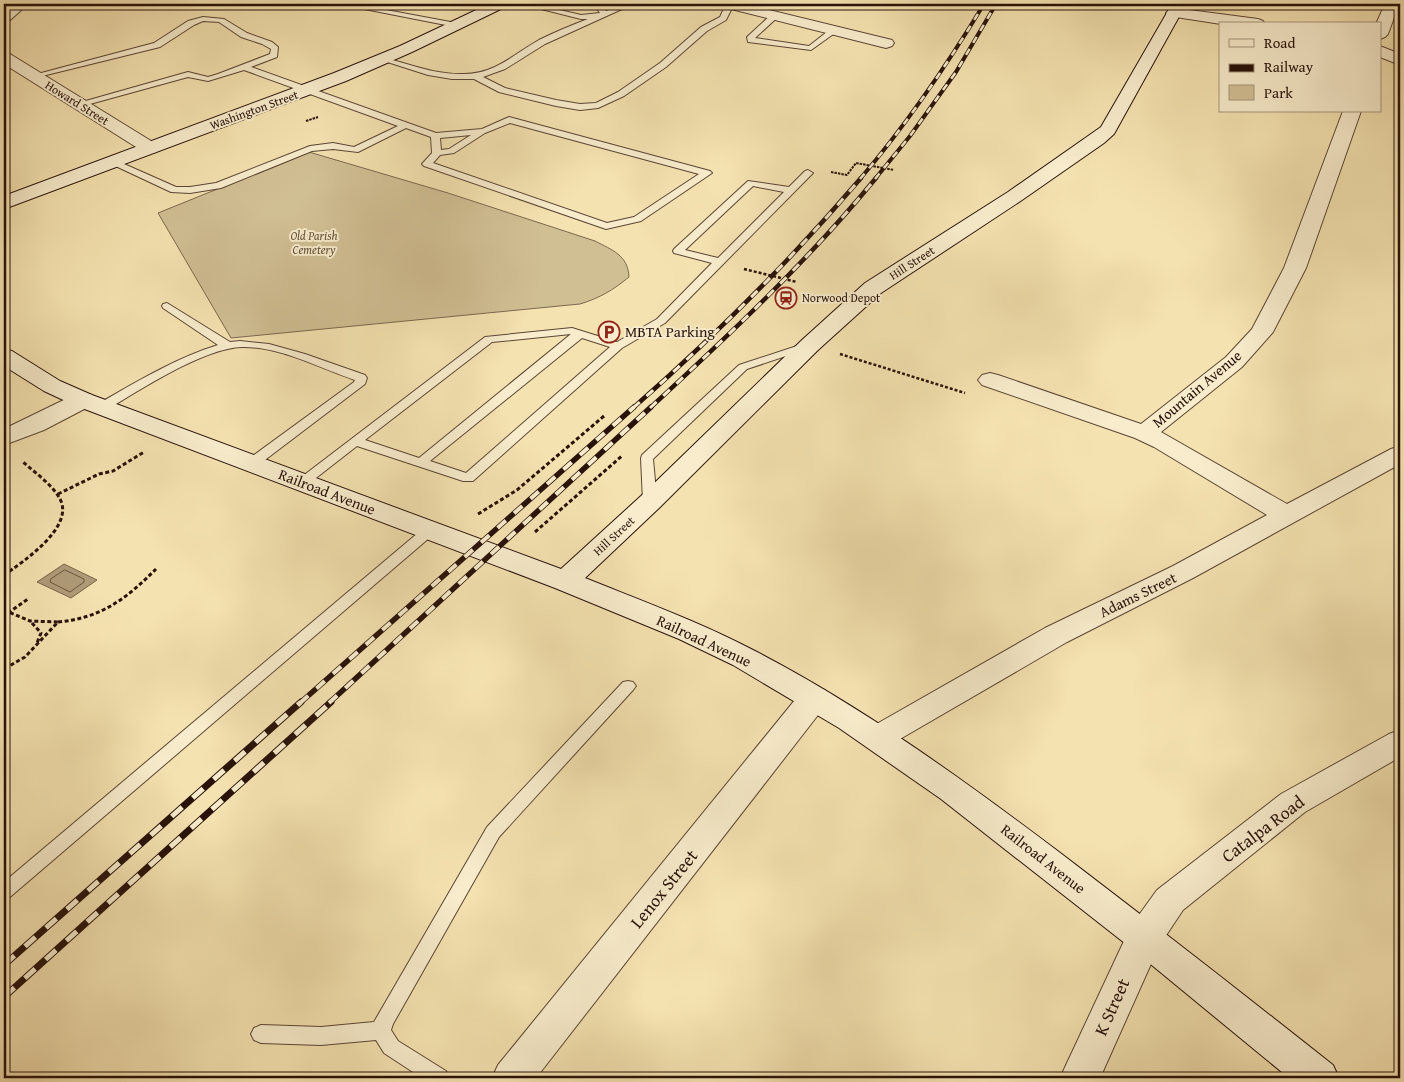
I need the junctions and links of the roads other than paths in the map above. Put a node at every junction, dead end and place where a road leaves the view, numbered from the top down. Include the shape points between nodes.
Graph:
1 (343, 4) edge
2 (500, 4) edge
3 (525, 4) edge
4 (582, 4) edge
5 (629, 4) edge
6 (729, 4) edge
7 (1392, 4) edge
8 (15, 6) edge
9 (1176, 8) edge
10 (605, 15) junction
11 (776, 16) junction
12 (4, 18) edge
13 (1248, 22) edge
14 (456, 25) junction
15 (1382, 29) edge
16 (835, 30) junction
17 (886, 43) dead end
18 (1382, 52) edge
19 (4, 57) edge
20 (382, 59) junction
21 (1400, 60) edge
22 (244, 67) junction
23 (34, 76) junction
24 (475, 76) junction
25 (309, 89) junction
26 (80, 104) junction
27 (1352, 112) edge
28 (406, 125) junction
29 (484, 131) junction
30 (435, 136) junction
31 (150, 148) junction
32 (437, 153) junction
33 (112, 162) junction
34 (808, 173) road end
35 (791, 190) junction
36 (7, 200) edge
37 (720, 262) junction
38 (168, 306) dead end
39 (580, 334) junction
40 (810, 345) junction
41 (228, 346) junction
42 (618, 346) junction
43 (4, 356) edge
44 (990, 380) road end
45 (93, 404) junction
46 (1144, 433) junction
47 (4, 438) edge
48 (356, 441) junction
49 (1400, 454) edge
50 (421, 462) junction
51 (252, 463) junction
52 (302, 482) junction
53 (650, 502) junction
54 (1287, 516) junction
55 (430, 530) junction
56 (565, 581) junction
57 (628, 686) dead end
58 (814, 698) junction
59 (876, 738) junction
60 (1400, 742) edge
61 (4, 892) edge
62 (1144, 937) junction
63 (381, 1030) junction
64 (261, 1034) dead end
65 (439, 1078) edge
66 (512, 1078) edge
67 (1080, 1078) edge
68 (1319, 1078) edge

1 - 14 lane
2 - 14 street, Washington Street
3 - 10 lane via 581,16
4 - 10 lane via 599,7
5 - 10 lane
6 - 11 street
6 - 24 lane via 723,18 704,29 663,65 621,94 598,104 580,107 538,99 502,90
7 - 15 street
8 - 12 street
9 - 13 street
9 - 40 street, Hill Street via 1108,130 1015,196 873,288
10 - 24 lane via 540,44 498,71
11 - 16 street
11 - 16 lane via 750,39 811,48
14 - 20 street, Washington Street
16 - 17 street
18 - 21 street
19 - 23 street, Howard Street
20 - 24 lane via 428,72
20 - 25 street, Washington Street
22 - 23 lane via 274,55 275,49 214,18 188,24 180,33 158,44
22 - 25 lane
22 - 26 lane via 208,79 188,74
23 - 26 street, Howard Street
25 - 28 lane
25 - 31 street, Washington Street
26 - 31 street, Howard Street
27 - 46 street, Mountain Avenue via 1295,268 1262,332 1234,362
28 - 30 lane
28 - 33 lane via 355,150 333,146 310,149 218,186 190,190 174,190
29 - 30 lane
29 - 32 lane via 451,151
29 - 32 lane via 508,120 707,173 637,220 606,226 426,164
30 - 32 lane
31 - 33 street, Washington Street
33 - 36 street, Washington Street
34 - 35 lane
35 - 37 lane
35 - 37 lane via 751,183 678,251
37 - 42 lane via 660,321
38 - 41 lane
39 - 42 lane
39 - 48 lane via 572,331 489,339
39 - 50 lane
40 - 53 street, Hill Street
40 - 53 lane via 742,367 647,458
41 - 45 lane
41 - 51 lane via 240,344 271,348 360,378 359,384
42 - 50 lane via 468,478
43 - 45 street, Railroad Avenue via 52,386
44 - 46 street
45 - 47 street
45 - 51 street, Railroad Avenue
46 - 54 street, Mountain Avenue
48 - 50 lane
48 - 52 lane
49 - 54 street, Adams Street
51 - 52 street, Railroad Avenue
52 - 55 street, Railroad Avenue
53 - 56 street, Hill Street
54 - 59 street, Adams Street via 1056,636
55 - 56 street, Railroad Avenue
55 - 61 lane
56 - 58 street, Railroad Avenue via 721,647
57 - 63 lane via 494,832 387,1013
58 - 59 street, Railroad Avenue
58 - 66 street, Lenox Street
59 - 62 street, Railroad Avenue via 953,790
60 - 62 street, Catalpa Road via 1293,803 1170,900
62 - 67 street, K Street
62 - 68 street, Railroad Avenue
63 - 64 lane via 361,1034
63 - 65 lane via 391,1047

